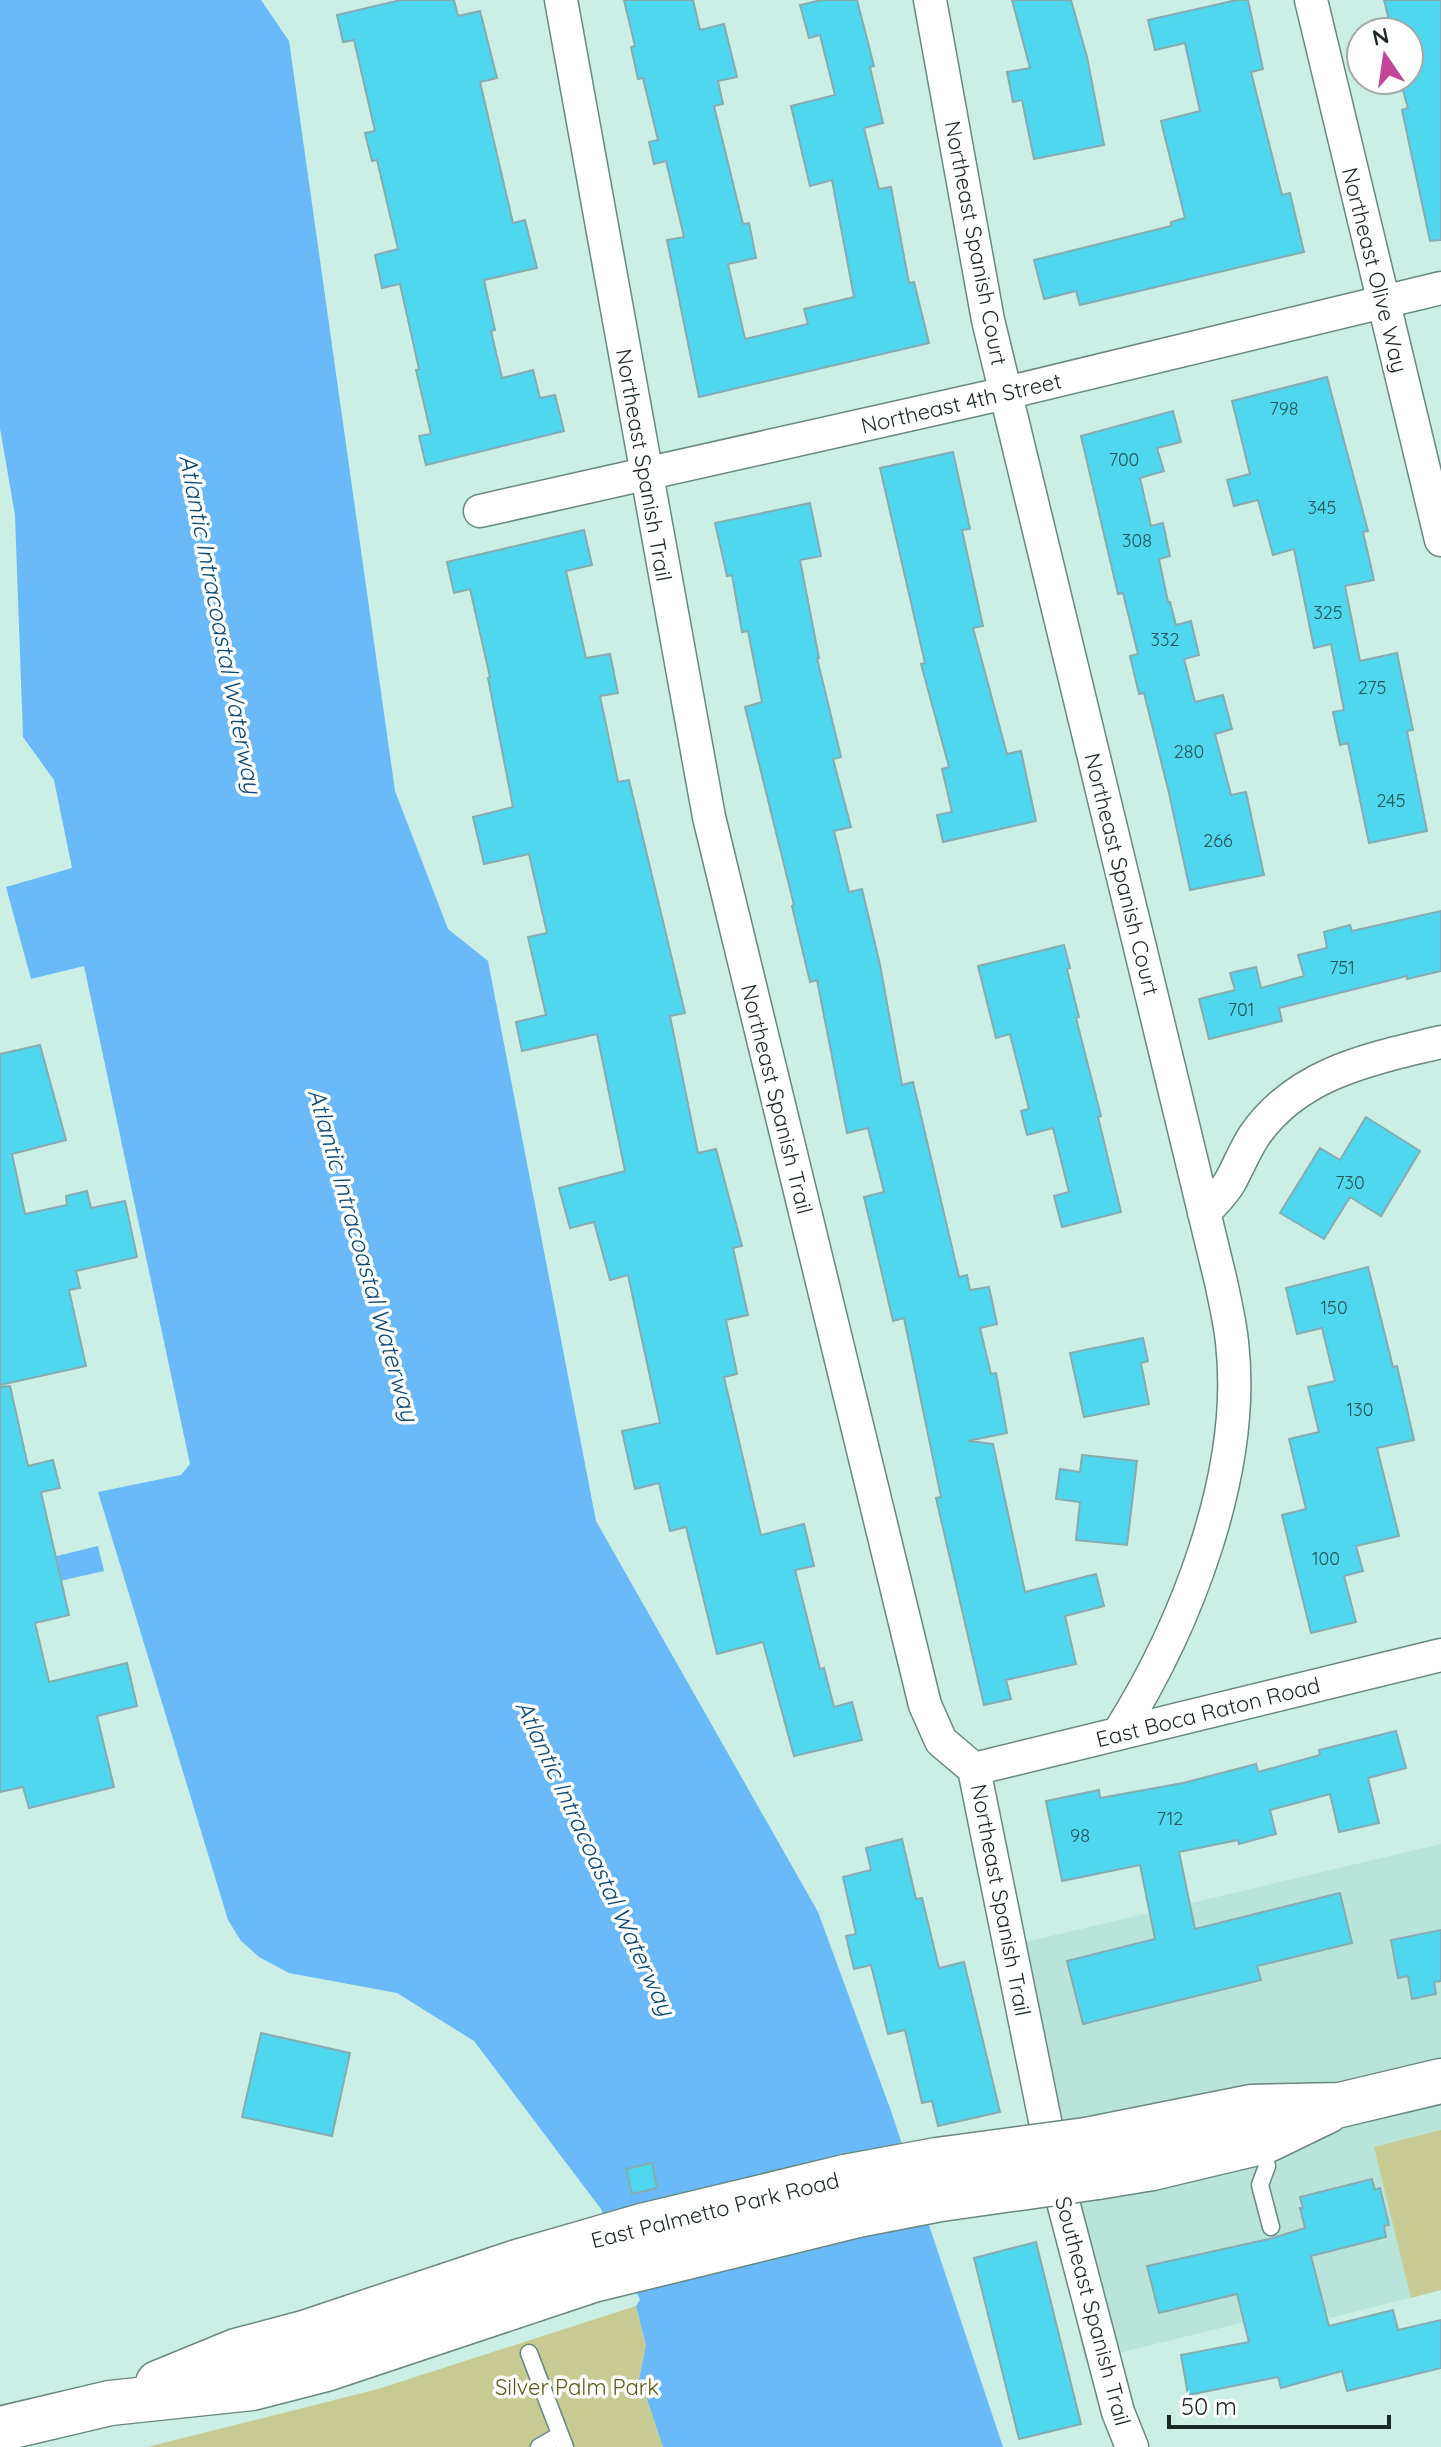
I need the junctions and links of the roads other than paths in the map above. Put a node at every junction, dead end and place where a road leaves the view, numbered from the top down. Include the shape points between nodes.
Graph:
1 (561, 0) edge
2 (930, 0) edge
3 (1311, 0) edge
4 (1441, 288) edge
5 (1383, 302) junction
6 (1006, 393) junction
7 (646, 475) junction
8 (480, 511) dead end
9 (1441, 540) edge
10 (1441, 1042) edge
11 (1204, 1213) junction
12 (1441, 1655) edge
13 (1118, 1734) junction
14 (974, 1769) junction
15 (1441, 2081) edge
16 (1340, 2105) junction
17 (1262, 2142) junction
18 (1080, 2164) junction
19 (1271, 2227) dead end
20 (529, 2353) dead end
21 (0, 2429) edge
22 (563, 2441) edge
23 (539, 2447) edge
24 (1132, 2447) edge

1 - 7 street, Northeast Spanish Trail
2 - 6 street, Northeast Spanish Court
3 - 5 street, Northeast Olive Way
4 - 5 street, Northeast 4th Street
5 - 6 street, Northeast 4th Street
5 - 9 street, Northeast Olive Way
6 - 7 street, Northeast 4th Street
6 - 11 street, Northeast Spanish Court
7 - 8 street, Northeast 4th Street
7 - 14 street, Northeast Spanish Trail via 709,817 925,1705 941,1741
10 - 11 street via 1341,1068 1294,1095 1255,1134 1230,1183
11 - 13 street, Northeast Spanish Court via 1233,1343 1230,1437 1218,1505 1198,1571 1173,1636
12 - 13 street, East Boca Raton Road
13 - 14 street, East Boca Raton Road
14 - 18 street, Northeast Spanish Trail
15 - 16 main road, East Palmetto Park Road
16 - 17 main road, East Palmetto Park Road
16 - 18 main road, East Palmetto Park Road via 1251,2107
17 - 18 main road, East Palmetto Park Road via 1152,2168
17 - 19 lane via 1267,2166 1260,2185
18 - 21 main road, East Palmetto Park Road, bridge via 913,2164 628,2230 514,2263 421,2317 304,2333 236,2351 110,2403
18 - 24 street, Southeast Spanish Trail via 1118,2412
20 - 22 lane
22 - 23 lane

